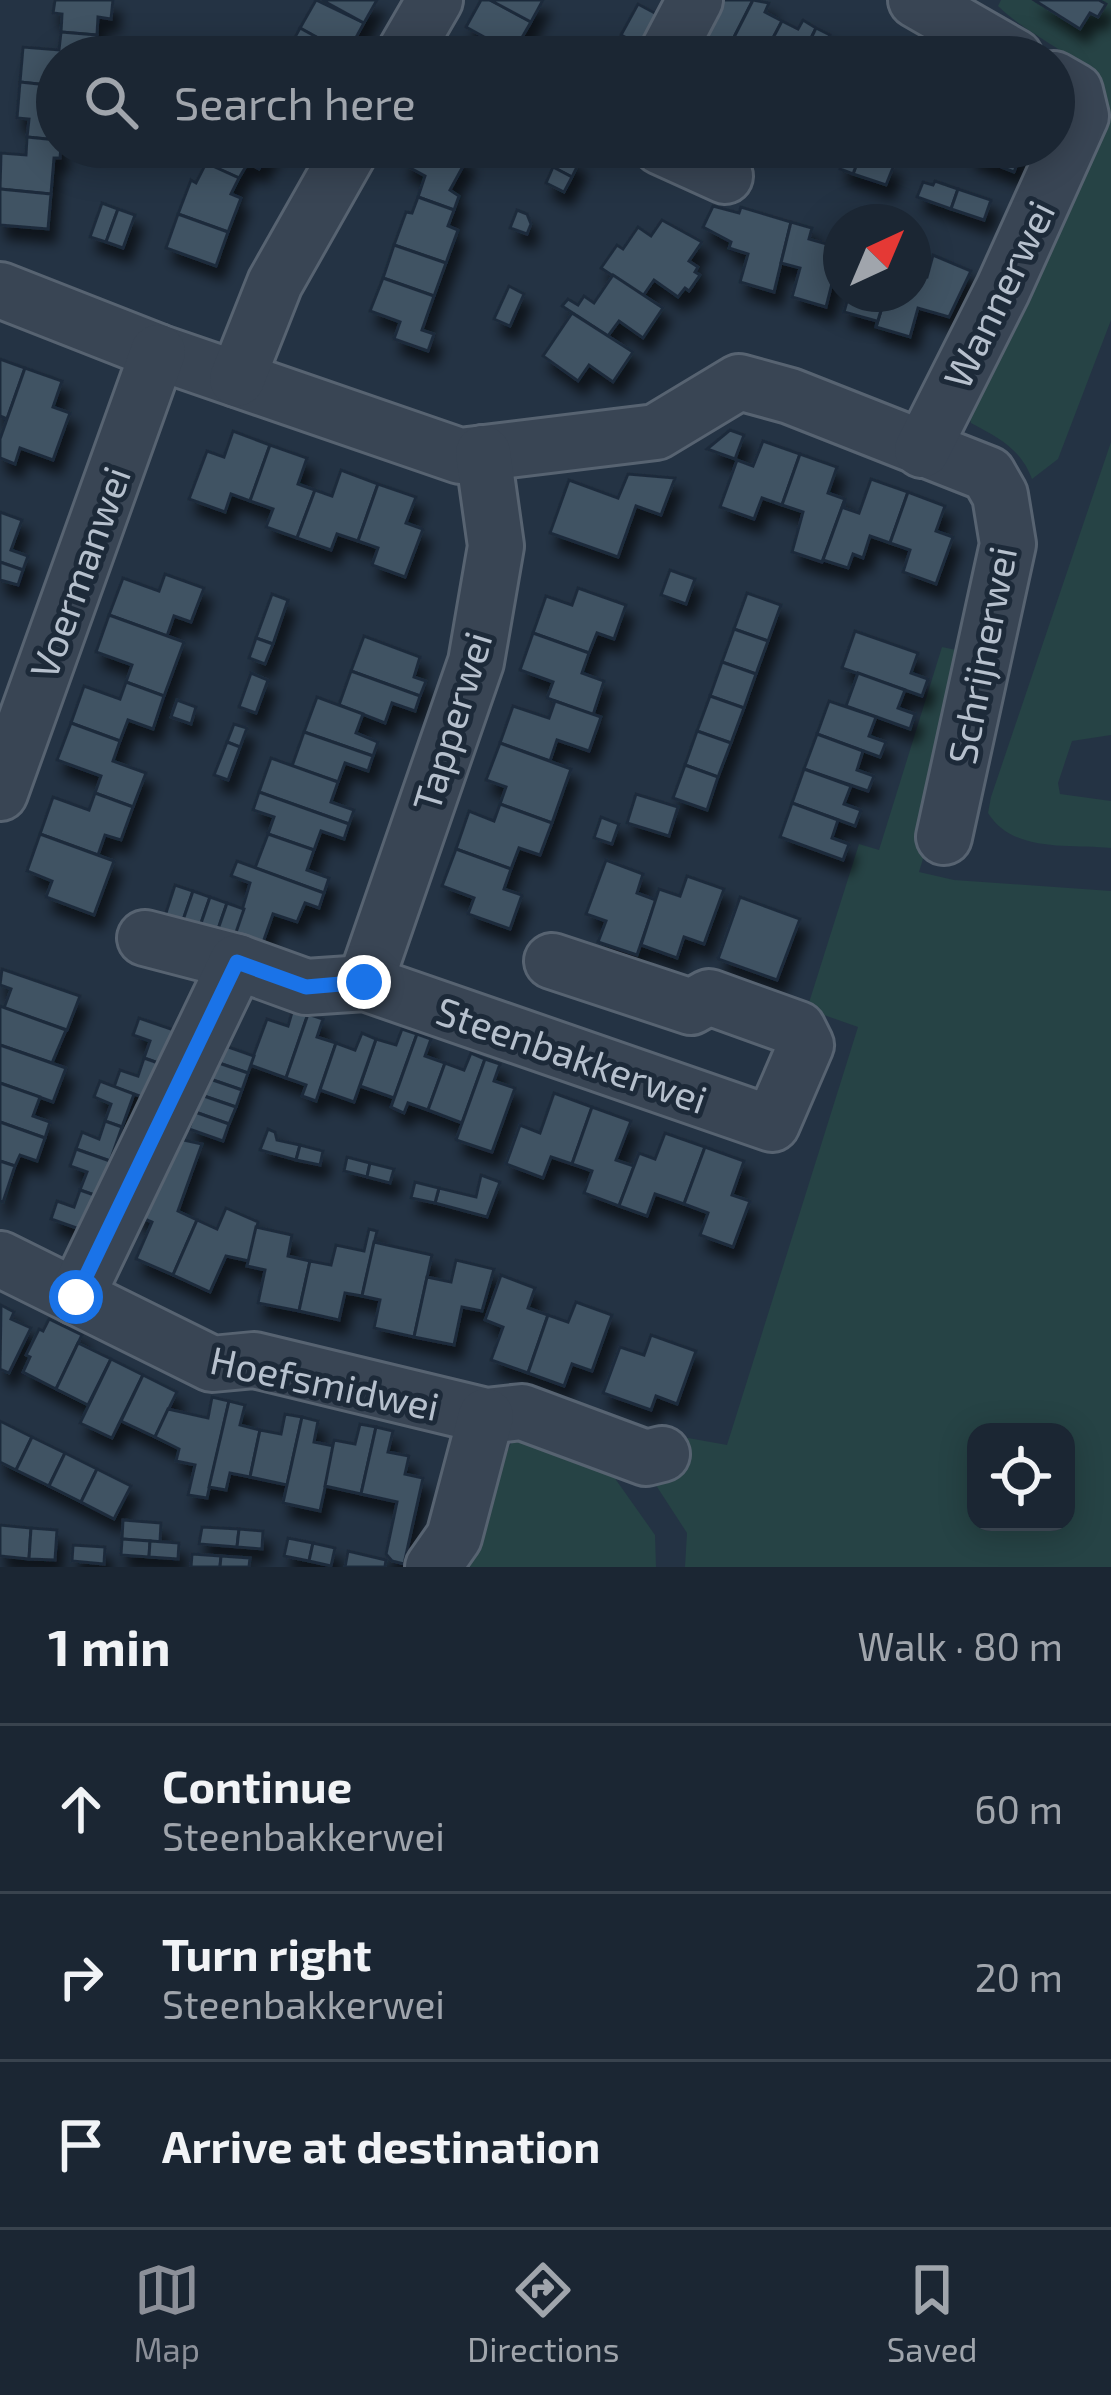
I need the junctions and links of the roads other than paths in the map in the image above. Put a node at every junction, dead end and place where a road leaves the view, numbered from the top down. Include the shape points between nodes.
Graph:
1 (435, 0) edge
2 (695, 0) edge
3 (940, 6) edge
4 (415, 36) edge
5 (676, 36) edge
6 (984, 36) edge
7 (1075, 91) edge
8 (1075, 129) edge
9 (340, 168) edge
10 (707, 168) edge
11 (1058, 168) edge
12 (724, 176) dead end
13 (0, 290) edge
14 (158, 352) junction
15 (237, 379) junction
16 (922, 450) junction
17 (484, 453) junction
18 (0, 793) edge
19 (944, 837) dead end
20 (145, 938) dead end
21 (552, 961) dead end
22 (237, 962) junction
23 (364, 982) junction
24 (0, 1259) edge
25 (76, 1297) junction
26 (486, 1416) junction
27 (662, 1454) dead end
28 (433, 1567) edge

1 - 4 street
2 - 5 street
3 - 6 street
7 - 8 street, Wannerwei
9 - 15 street via 275,283
10 - 12 street
11 - 16 street, Wannerwei
13 - 14 street
14 - 15 street
14 - 18 street, Voermanwei
15 - 17 street via 460,456
16 - 17 street via 739,382 656,432
16 - 19 street, Schrijnerwei via 988,474 1008,544
17 - 23 street, Tapperwei via 496,546 476,662
20 - 22 street, Steenbakkerwei
21 - 23 street, Steenbakkerwei via 691,1007 709,997 798,1029 806,1045 772,1124
22 - 23 street, Steenbakkerwei via 306,987
22 - 25 street
24 - 25 street, Hoefsmidwei
25 - 26 street, Hoefsmidwei via 212,1364 254,1360
26 - 27 street, Hoefsmidwei via 522,1412 646,1459
26 - 28 street via 454,1538

